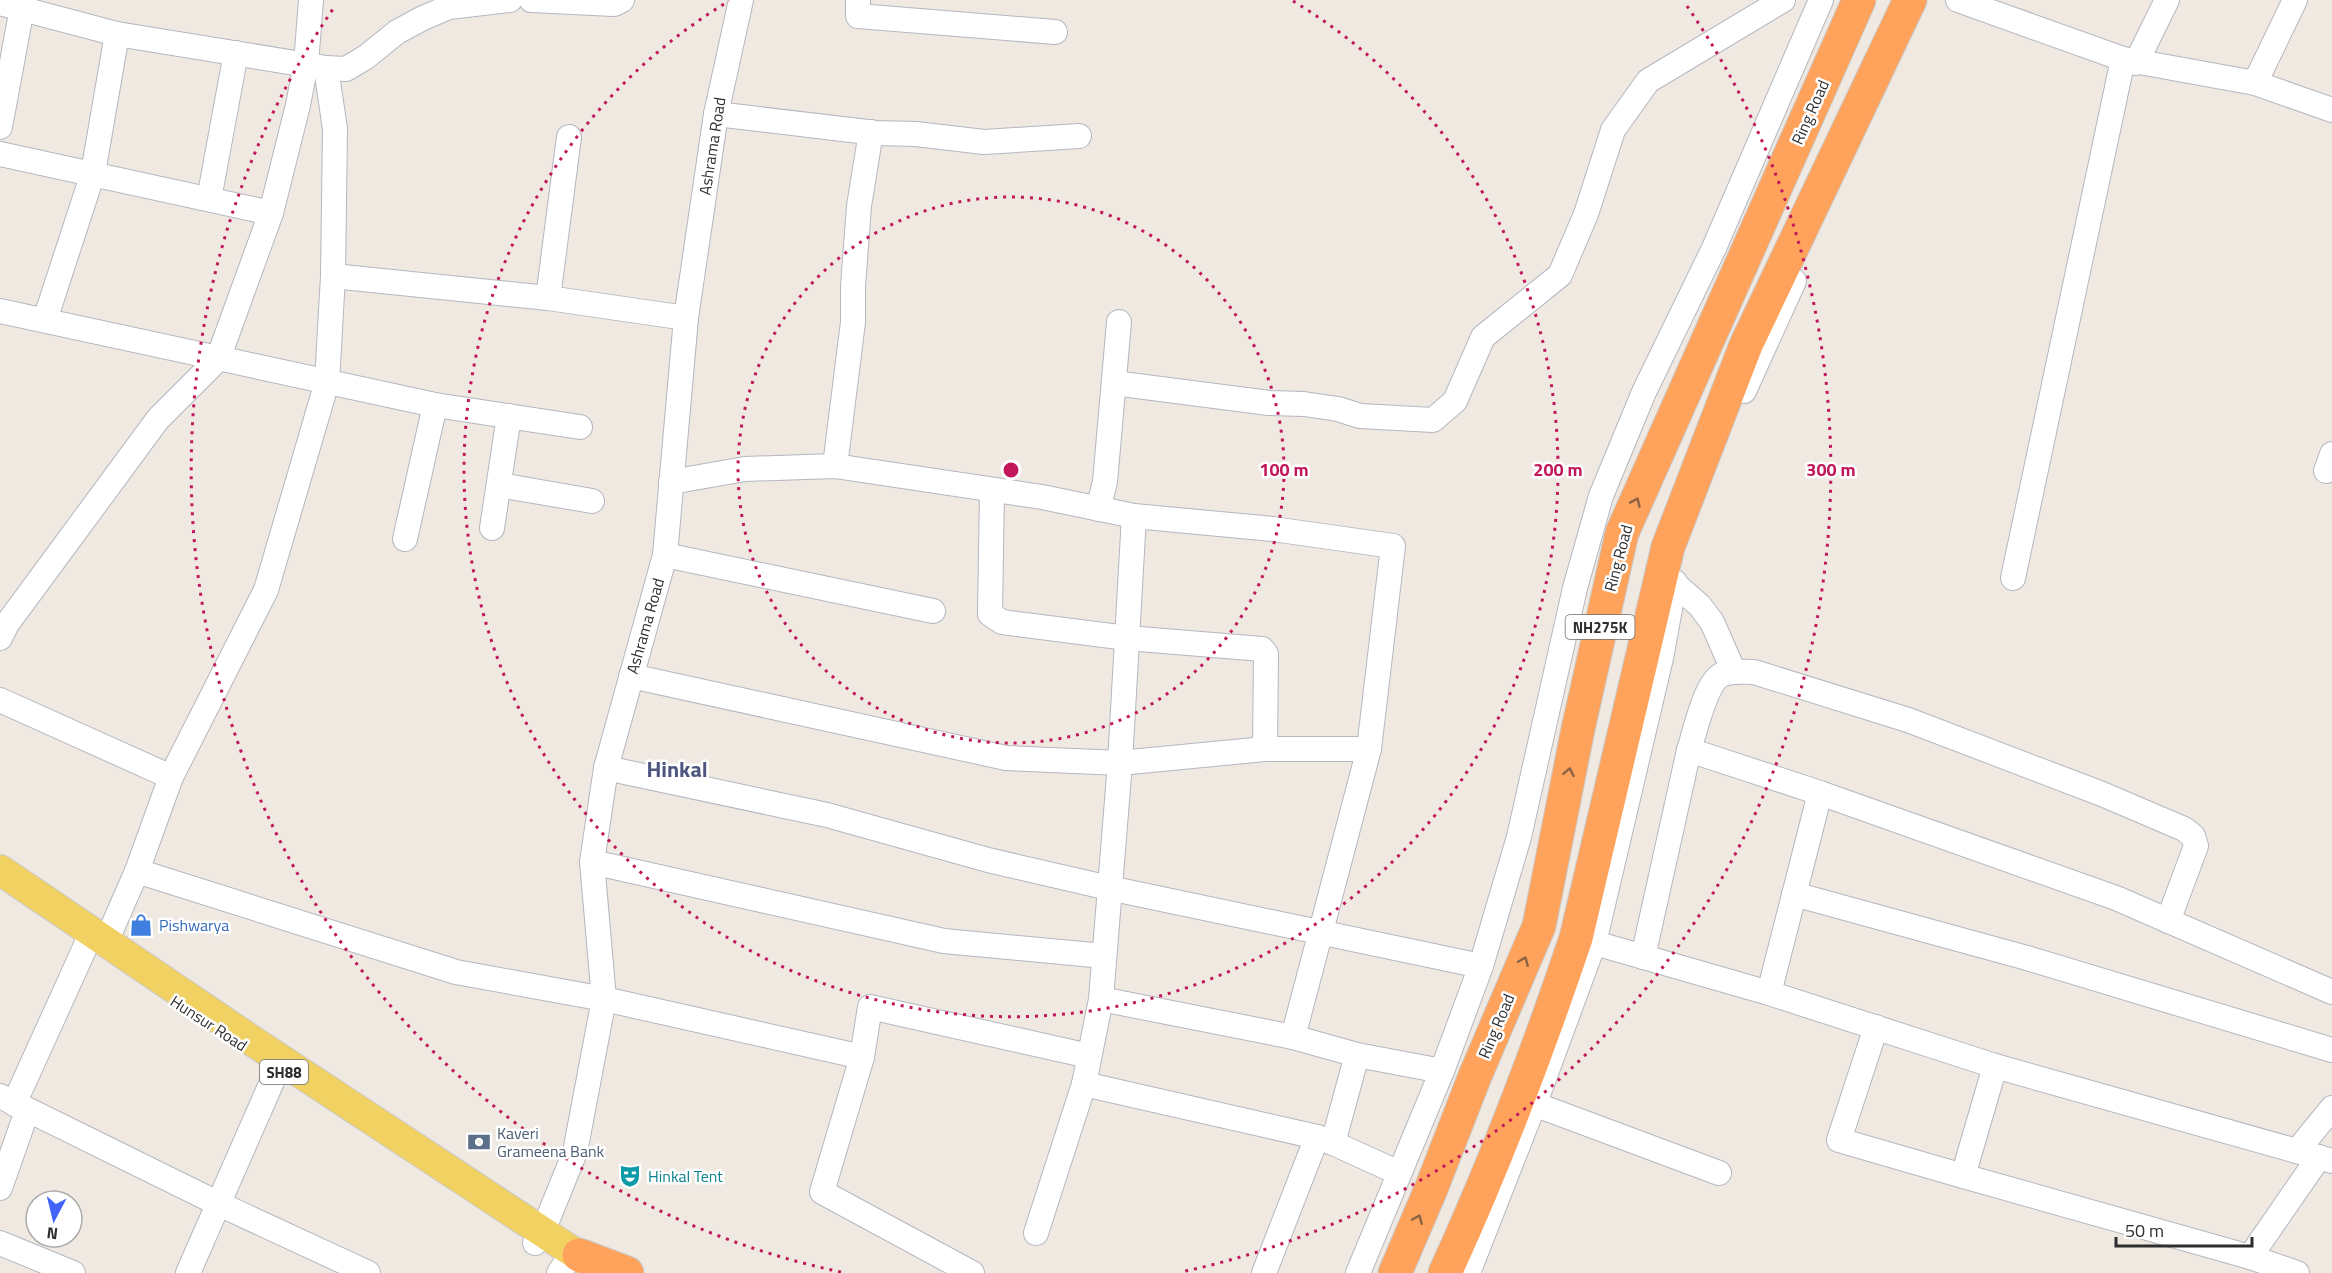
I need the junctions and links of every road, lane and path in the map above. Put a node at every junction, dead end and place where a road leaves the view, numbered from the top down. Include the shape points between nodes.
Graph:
1 (311, 0) edge
2 (510, 0) edge
3 (531, 0) edge
4 (622, 0) edge
5 (741, 0) edge
6 (858, 0) edge
7 (1784, 0) edge
8 (1821, 0) edge
9 (1859, 0) edge
10 (1910, 0) edge
11 (1922, 0) edge
12 (2167, 0) edge
13 (2295, 0) edge
14 (1969, 2) edge
15 (12, 4) edge
16 (1054, 32) dead end
17 (117, 34) junction
18 (236, 53) junction
19 (2129, 61) junction
20 (316, 66) junction
21 (2255, 83) junction
22 (2332, 110) edge
23 (716, 114) junction
24 (0, 127) edge
25 (871, 132) junction
26 (1079, 136) dead end
27 (569, 137) dead end
28 (0, 154) edge
29 (93, 173) junction
30 (209, 199) junction
31 (271, 213) junction
32 (333, 276) junction
33 (548, 298) junction
34 (0, 311) edge
35 (686, 318) junction
36 (45, 320) junction
37 (1119, 322) dead end
38 (218, 359) junction
39 (327, 382) junction
40 (1114, 383) junction
41 (435, 405) junction
42 (509, 416) junction
43 (580, 427) dead end
44 (835, 466) junction
45 (671, 482) junction
46 (499, 485) junction
47 (992, 490) junction
48 (592, 501) dead end
49 (1098, 509) junction
50 (1134, 516) junction
51 (492, 528) dead end
52 (405, 539) dead end
53 (665, 555) junction
54 (2013, 578) dead end
55 (1675, 584) junction
56 (933, 611) dead end
57 (0, 638) edge
58 (1127, 638) junction
59 (1734, 672) junction
60 (631, 676) junction
61 (0, 700) edge
62 (1369, 749) junction
63 (1265, 750) junction
64 (1689, 750) junction
65 (1120, 763) junction
66 (606, 768) junction
67 (171, 777) junction
68 (1820, 793) junction
69 (592, 861) junction
70 (0, 870) edge
71 (137, 871) junction
72 (0, 886) edge
73 (1109, 888) junction
74 (1794, 894) junction
75 (2168, 921) junction
76 (1320, 932) junction
77 (1585, 940) junction
78 (97, 942) junction
79 (1104, 956) junction
80 (1643, 957) junction
81 (1480, 966) junction
82 (2332, 992) edge
83 (1769, 993) junction
84 (604, 999) junction
85 (1101, 999) junction
86 (1876, 1027) junction
87 (1293, 1036) junction
88 (2332, 1050) edge
89 (1357, 1055) junction
90 (1089, 1056) junction
91 (862, 1057) junction
92 (1995, 1066) junction
93 (278, 1068) junction
94 (1442, 1071) junction
95 (1084, 1084) junction
96 (14, 1104) edge
97 (1534, 1104) junction
98 (2332, 1107) edge
99 (1325, 1140) junction
100 (2316, 1156) edge
101 (1399, 1173) junction
102 (1719, 1173) dead end
103 (1963, 1176) junction
104 (0, 1188) edge
105 (217, 1203) junction
106 (1036, 1233) dead end
107 (539, 1237) junction
108 (0, 1243) edge
109 (2250, 1257) junction
110 (570, 1268) edge
111 (73, 1273) edge
112 (188, 1273) edge
113 (368, 1273) edge
114 (606, 1273) edge
115 (627, 1273) edge
116 (972, 1273) edge
117 (1264, 1273) edge
118 (1358, 1273) edge
119 (1395, 1273) edge
120 (1445, 1273) edge
121 (1468, 1273) edge
122 (2297, 1273) edge

1 - 20 street
2 - 20 street via 449,7 397,32 346,69
3 - 4 street via 614,4
5 - 23 street, Ashrama Road
6 - 16 street via 858,16
7 - 40 street via 1648,81 1613,130 1586,214 1560,275 1483,337 1455,400 1432,420 1360,416 1304,404
8 - 81 street via 1601,496 1575,588 1519,837
119 -> 9 highway, Ring Road / NH275K via 1539,926 1622,533
10 - 77 highway, NH275K via 1746,345 1668,547
11 - 55 street via 1747,385 1696,510
12 - 19 street
13 - 21 street
14 - 19 street
15 - 17 street
15 - 24 street
17 - 18 street
17 - 29 street
18 - 20 street
18 - 30 street
19 - 21 street
19 - 54 street
20 - 31 street via 298,105
20 - 32 street via 335,129
21 - 22 street
23 - 25 street
23 - 35 street, Ashrama Road
25 - 26 street via 984,142
25 - 44 street via 859,206 853,322
27 - 33 street
28 - 29 street
29 - 30 street
29 - 36 street
30 - 31 street
31 - 38 street
32 - 33 street
32 - 39 street
33 - 35 street
34 - 36 street
35 - 45 street, Ashrama Road
36 - 38 street
37 - 40 street
38 - 39 street
38 - 57 street via 158,419
39 - 41 street
39 - 67 street via 266,590
40 - 49 street via 1105,482
41 - 42 street
41 - 52 street
42 - 43 street
42 - 46 street
44 - 45 street via 746,469
44 - 47 street
45 - 53 street, Ashrama Road
46 - 48 street
46 - 51 street
47 - 49 street
47 - 58 street via 990,614 1002,622
49 - 50 street
50 - 58 street
50 - 62 street via 1283,530 1393,546
53 - 56 street
53 - 60 street, Ashrama Road
55 - 59 street via 1712,622
55 - 77 street via 1660,658
58 - 63 street via 1262,649 1266,654
58 - 65 street
59 - 64 street via 1720,675 1709,688
59 - 75 street via 1754,672 1908,720 2184,829 2193,836 2196,846
60 - 65 street via 1006,758
60 - 66 street, Ashrama Road
61 - 67 street
62 - 63 street
62 - 76 street
63 - 65 street
64 - 68 street
64 - 80 street
65 - 73 street
66 - 69 street, Ashrama Road
66 - 73 street via 827,815 988,860
67 - 71 street
68 - 74 street
68 - 75 street via 2115,898
69 - 79 street via 944,941
69 - 84 street, Ashrama Road
70 - 78 main road
71 - 78 street
71 - 84 street via 456,972
72 - 78 main road, Hunsur Road / SH88
73 - 76 street
73 - 79 street
74 - 83 street
74 - 88 street via 2027,958
75 - 82 street
76 - 81 street
76 - 87 street
77 - 80 street
77 - 97 street
77 - 120 highway, NH275K via 1559,990 1476,1206
78 - 93 main road, Hunsur Road / SH88
78 - 96 street
78 - 107 main road via 254,1042
79 - 85 street
80 - 83 street
81 - 94 street
83 - 86 street
84 - 91 street
84 - 107 street, Ashrama Road via 575,1152
85 - 87 street
85 - 90 street
86 - 92 street
86 - 103 street via 1839,1140
87 - 89 street
89 - 94 street
89 - 99 street
90 - 91 street via 870,1007
90 - 95 street
91 - 116 street via 822,1192
92 - 100 street
92 - 103 street
93 - 105 street
93 - 107 main road, Hunsur Road / SH88
94 - 101 street
95 - 99 street
95 - 106 street
96 - 104 street
96 - 105 street
97 - 102 street
97 - 121 street
98 - 100 street
99 - 101 street
99 - 117 street
100 - 109 street
101 - 118 street
103 - 109 street
105 - 112 street
105 - 113 street
107 - 110 main road
108 - 111 street
109 - 122 street
110 - 114 main road
110 - 115 highway

